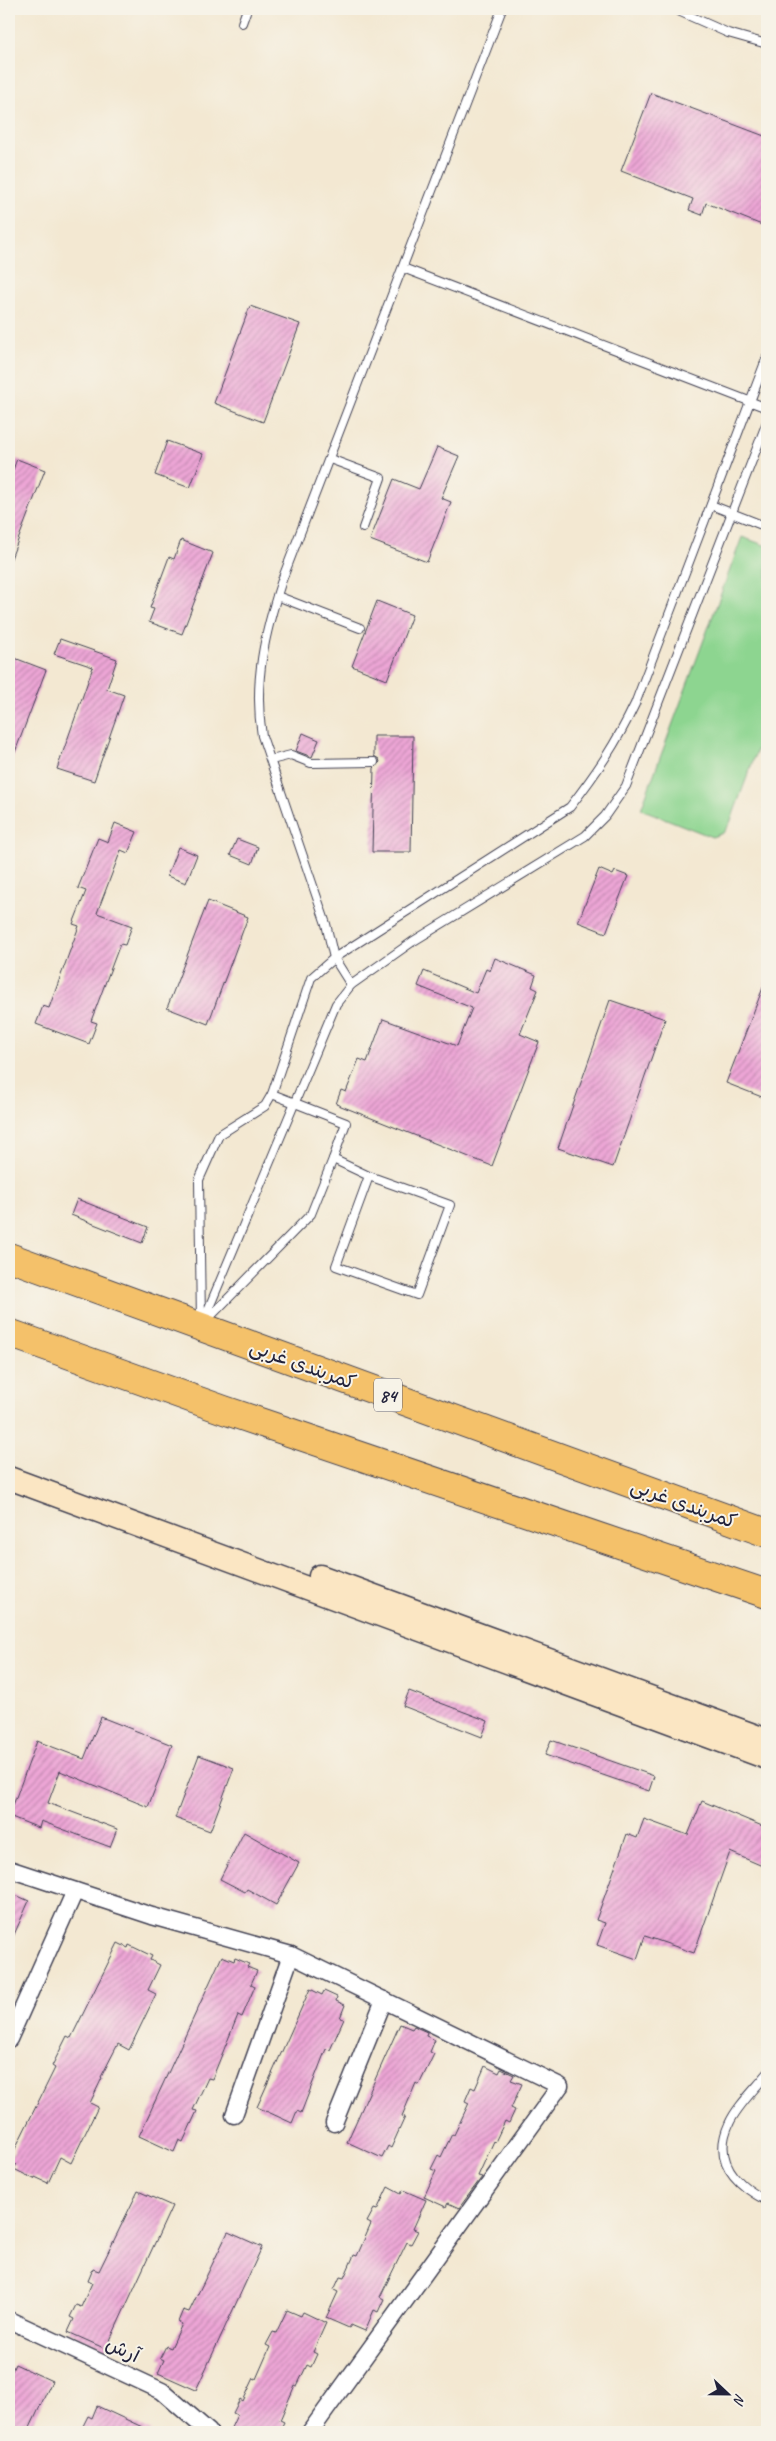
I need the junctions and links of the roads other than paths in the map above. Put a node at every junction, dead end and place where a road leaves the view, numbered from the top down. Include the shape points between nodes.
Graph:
1 (247, 9) edge
2 (502, 9) edge
3 (674, 9) edge
4 (242, 24) dead end
5 (767, 44) edge
6 (402, 268) junction
7 (767, 357) edge
8 (750, 402) junction
9 (767, 408) edge
10 (767, 422) edge
11 (330, 459) junction
12 (711, 505) junction
13 (732, 513) junction
14 (767, 527) edge
15 (363, 528) dead end
16 (277, 596) junction
17 (360, 628) dead end
18 (271, 760) junction
19 (374, 762) dead end
20 (334, 958) junction
21 (351, 985) junction
22 (272, 1094) junction
23 (293, 1102) junction
24 (333, 1159) junction
25 (369, 1176) junction
26 (9, 1257) edge
27 (201, 1327) junction
28 (9, 1332) edge
29 (9, 1462) edge
30 (9, 1478) edge
31 (767, 1533) edge
32 (767, 1594) edge
33 (767, 1740) edge
34 (767, 1758) edge
35 (9, 1868) edge
36 (75, 1891) junction
37 (291, 1955) junction
38 (384, 2000) junction
39 (9, 2039) edge
40 (767, 2074) edge
41 (234, 2115) dead end
42 (334, 2123) dead end
43 (767, 2201) edge
44 (9, 2320) edge
45 (210, 2432) edge
46 (310, 2432) edge

1 - 4 lane
2 - 6 lane
3 - 5 lane via 728,33
6 - 8 lane
6 - 11 lane
7 - 8 lane
8 - 9 lane
8 - 12 lane
10 - 13 lane
11 - 15 lane via 381,478
11 - 16 lane
12 - 13 lane
12 - 20 lane via 635,704 616,743 570,806
13 - 14 lane
13 - 21 lane via 626,786 605,816 586,836 412,942
16 - 17 lane
16 - 18 lane via 267,628 258,708 262,736
18 - 19 lane via 291,755 311,763
18 - 20 lane via 326,924
20 - 21 lane
20 - 22 lane via 311,978
21 - 23 lane via 336,1004
22 - 23 lane
22 - 27 lane via 265,1106 219,1135 199,1180
23 - 24 lane via 346,1123
23 - 27 lane
24 - 25 lane
24 - 27 lane via 311,1214
25 - 25 lane via 450,1206 417,1295 336,1266
26 - 27 highway, کمربندی غربی / 84
27 - 31 highway, کمربندی غربی / 84
28 - 32 highway via 224,1410
29 - 33 street
30 - 34 street
35 - 36 street
36 - 37 street
36 - 39 street
37 - 38 street
37 - 41 street
38 - 42 street
38 - 46 street via 560,2086
40 - 43 lane via 729,2124 723,2152 732,2176
44 - 45 street, آرش via 162,2391

